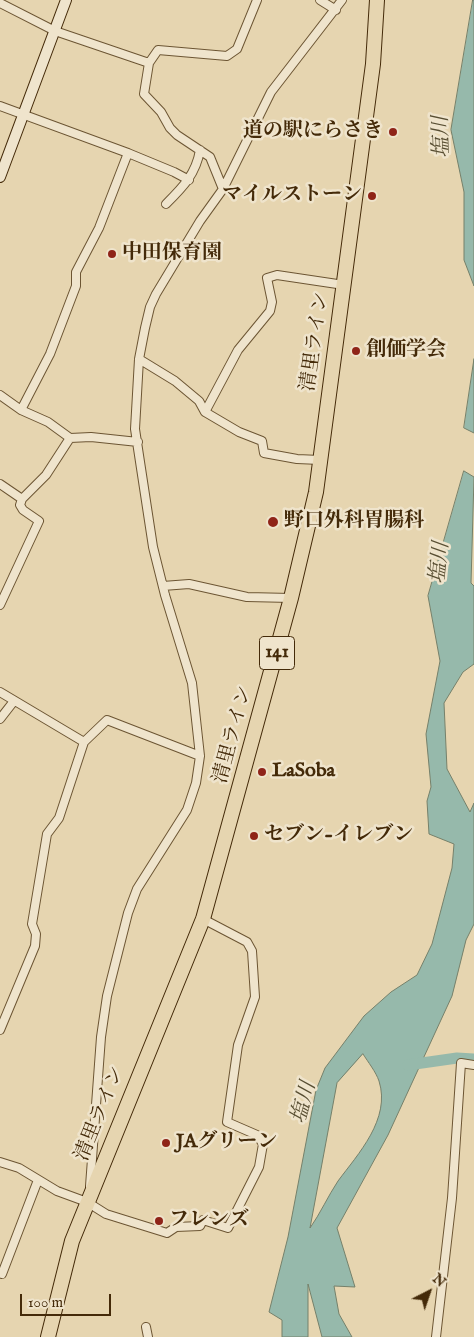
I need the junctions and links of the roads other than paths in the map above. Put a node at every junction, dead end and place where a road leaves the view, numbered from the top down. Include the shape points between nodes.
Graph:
1 (66, 0) edge
2 (257, 0) edge
3 (320, 0) edge
4 (342, 0) edge
5 (377, 0) edge
6 (0, 3) edge
7 (336, 10) junction
8 (54, 31) junction
9 (148, 63) junction
10 (0, 106) edge
11 (23, 115) junction
12 (200, 150) junction
13 (128, 153) junction
14 (0, 177) edge
15 (189, 180) junction
16 (223, 189) junction
17 (166, 204) dead end
18 (344, 284) junction
19 (139, 359) junction
20 (0, 395) edge
21 (21, 410) junction
22 (205, 412) junction
23 (70, 438) junction
24 (138, 442) junction
25 (320, 460) junction
26 (0, 484) edge
27 (22, 499) junction
28 (163, 586) junction
29 (291, 598) junction
30 (0, 606) edge
31 (0, 692) edge
32 (14, 701) junction
33 (0, 719) edge
34 (84, 742) junction
35 (200, 756) junction
36 (203, 919) junction
37 (0, 1030) edge
38 (474, 1065) edge
39 (0, 1162) edge
40 (38, 1180) junction
41 (88, 1199) junction
42 (2, 1274) dead end
43 (146, 1327) dead end
44 (48, 1337) edge
45 (148, 1337) edge
46 (436, 1337) edge

1 - 8 street
2 - 9 street via 237,49 227,56 158,50
3 - 7 street
4 - 7 street
5 - 18 highway, 清里ライン / 141 via 373,64
6 - 8 street
7 - 16 street via 271,92
8 - 9 street
8 - 11 street
9 - 12 street via 144,94 170,128
10 - 11 street
11 - 13 street
11 - 14 street
12 - 15 street via 198,165
12 - 16 street via 210,157
13 - 15 street
13 - 21 street via 99,228 76,272 76,286 50,354
15 - 17 street
16 - 19 street via 153,300
18 - 22 street via 277,274 267,278 272,302 270,311 238,350
18 - 25 highway, 清里ライン / 141
19 - 22 street via 175,381 199,401
19 - 24 street via 135,428
20 - 21 street
21 - 23 street via 48,422
22 - 25 street via 262,441 264,453
23 - 24 street
23 - 27 street via 46,475
24 - 28 street via 153,547
25 - 29 highway, 清里ライン / 141 via 314,503
26 - 27 street
27 - 30 street via 20,505 23,510 39,521
28 - 29 street via 189,584 247,597
28 - 35 street via 192,683
29 - 36 highway, 清里ライン / 141
31 - 32 street
32 - 33 street
32 - 34 street
34 - 35 street via 107,720
34 - 37 street via 59,818 47,834 32,924 36,934 35,946
35 - 41 street via 187,810 133,896 107,996
36 - 41 highway, 清里ライン / 141
36 - 41 street via 247,942 252,951 255,997 238,1045 227,1122 257,1135 263,1144 259,1167 228,1228 203,1220 200,1226 176,1227 167,1233 106,1214
38 - 46 street via 461,1063 452,1198
39 - 40 street via 19,1168
40 - 41 street via 57,1191
40 - 42 street
41 - 44 highway, 清里ライン / 141 via 66,1264
43 - 45 street

